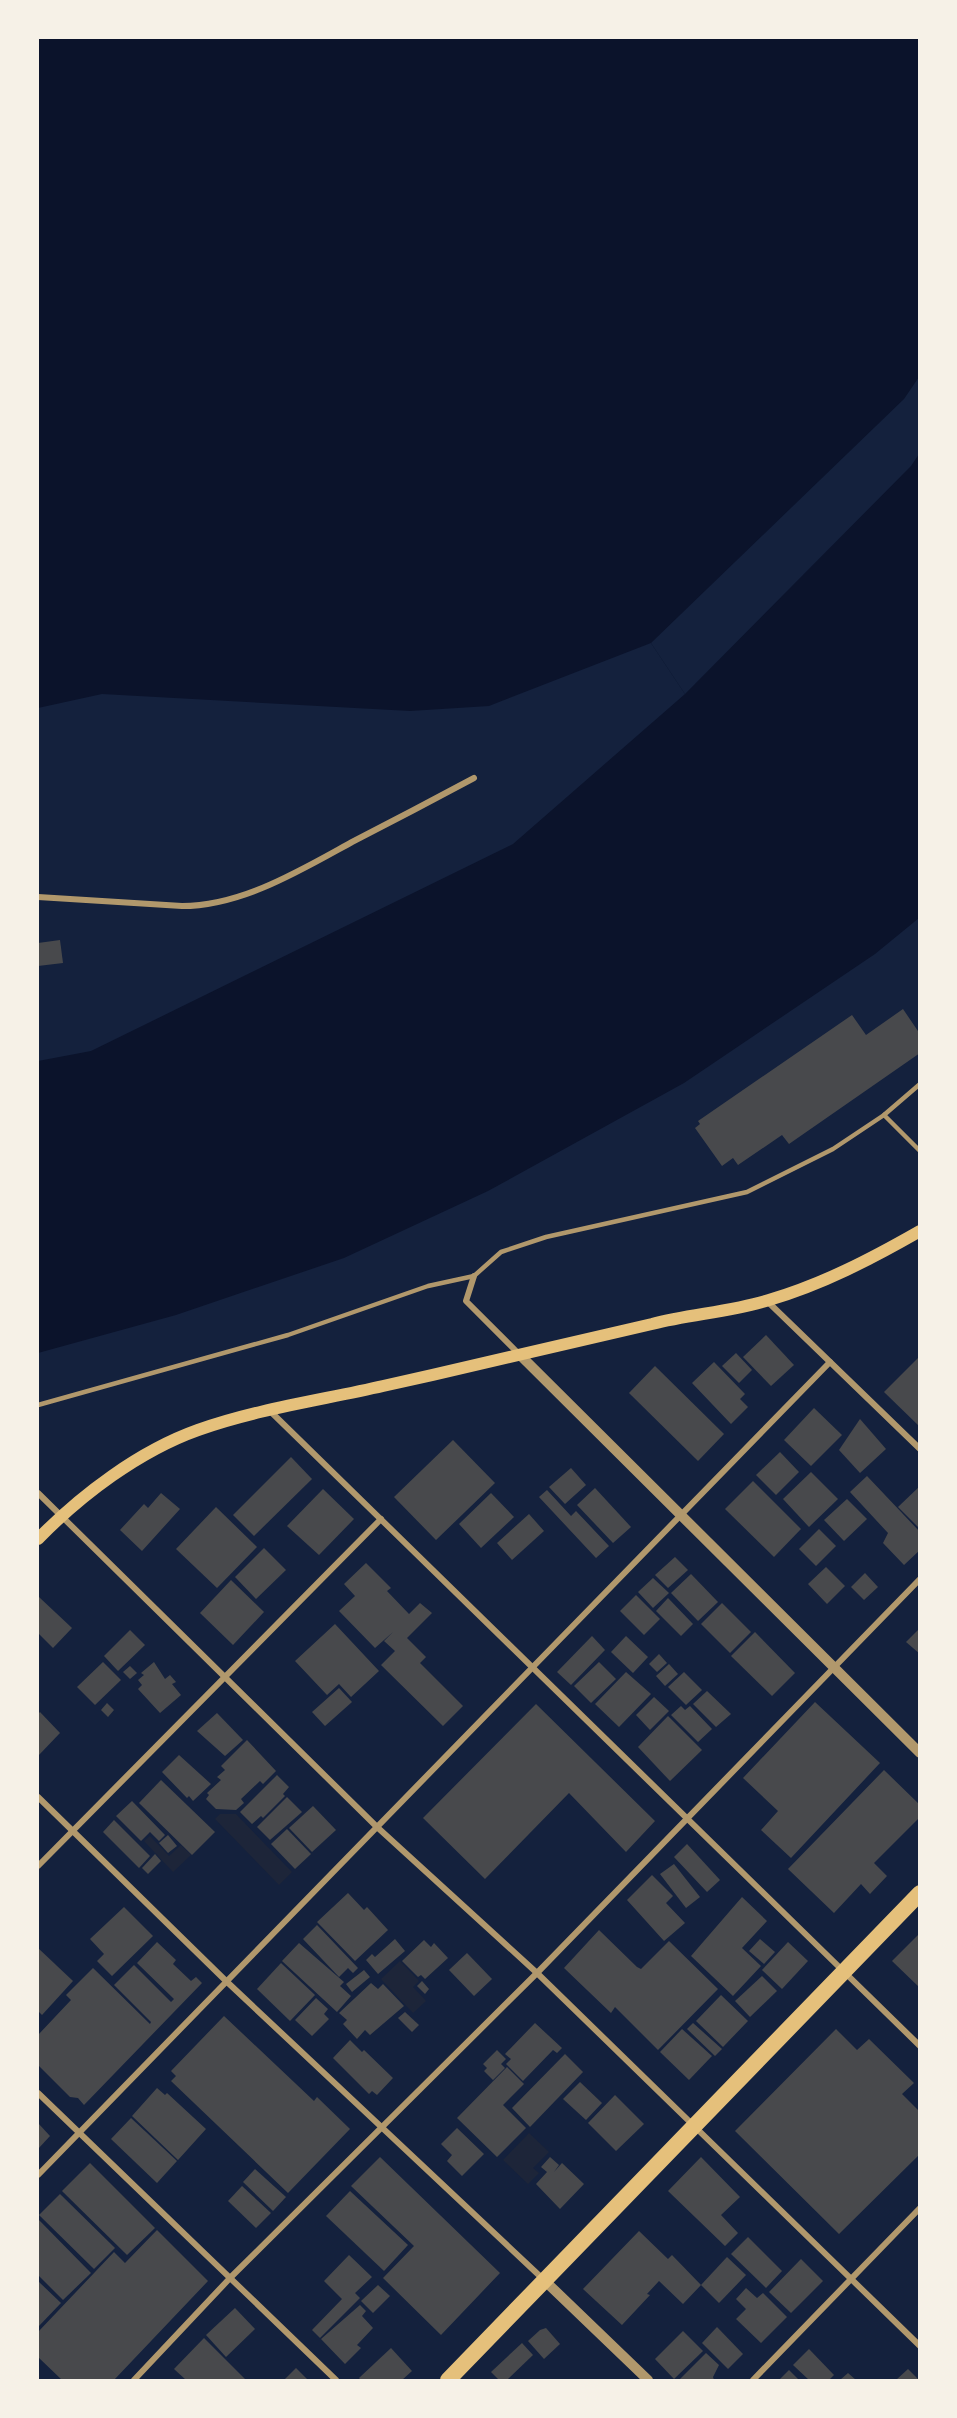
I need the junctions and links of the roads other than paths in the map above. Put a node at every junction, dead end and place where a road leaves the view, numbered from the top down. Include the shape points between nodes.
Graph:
1 (474, 778) dead end
2 (38, 897) edge
3 (920, 1084) edge
4 (884, 1115) junction
5 (920, 1151) edge
6 (920, 1231) edge
7 (474, 1276) junction
8 (767, 1301) junction
9 (521, 1356) junction
10 (830, 1362) junction
11 (38, 1405) edge
12 (270, 1411) junction
13 (920, 1449) edge
14 (38, 1493) edge
15 (681, 1516) junction
16 (59, 1517) junction
17 (381, 1519) junction
18 (38, 1539) edge
19 (920, 1579) edge
20 (833, 1667) junction
21 (534, 1669) junction
22 (222, 1677) junction
23 (920, 1753) edge
24 (38, 1797) edge
25 (687, 1819) junction
26 (377, 1827) junction
27 (72, 1830) junction
28 (38, 1866) edge
29 (920, 1893) edge
30 (537, 1973) junction
31 (844, 1973) junction
32 (225, 1980) junction
33 (920, 2046) edge
34 (38, 2093) edge
35 (693, 2125) junction
36 (381, 2128) junction
37 (77, 2132) junction
38 (38, 2175) edge
39 (920, 2208) edge
40 (231, 2277) junction
41 (851, 2279) junction
42 (545, 2281) junction
43 (920, 2346) edge
44 (134, 2380) edge
45 (336, 2380) edge
46 (448, 2380) edge
47 (648, 2380) edge
48 (753, 2380) edge

1 - 2 street via 320,860 222,902 183,906
3 - 4 lane
4 - 5 lane
4 - 7 lane via 832,1149 747,1192 513,1246
6 - 8 main road via 870,1260
7 - 9 street via 466,1300
7 - 11 lane via 428,1286 288,1335
8 - 9 main road via 662,1321
8 - 10 street
9 - 12 main road
9 - 15 street
10 - 13 street
10 - 15 street
12 - 16 main road via 197,1430 155,1450
12 - 17 street
14 - 16 street
15 - 20 street
15 - 21 street
16 - 18 main road
16 - 22 street
17 - 21 street
17 - 22 street
19 - 20 street
20 - 23 street
20 - 25 street
21 - 25 street
21 - 26 street
22 - 26 street
22 - 27 street
24 - 27 street
25 - 30 street
25 - 31 street
26 - 30 street
26 - 32 street
27 - 28 street
27 - 32 street
29 - 31 highway
30 - 35 street
30 - 36 street
31 - 33 street
31 - 35 highway
32 - 36 street
32 - 37 street
34 - 37 street
35 - 41 street
35 - 42 highway
36 - 40 street
36 - 42 street
37 - 38 street
37 - 40 street
39 - 41 street
40 - 44 street
40 - 45 street
41 - 43 street
41 - 48 street
42 - 46 highway
42 - 47 street

